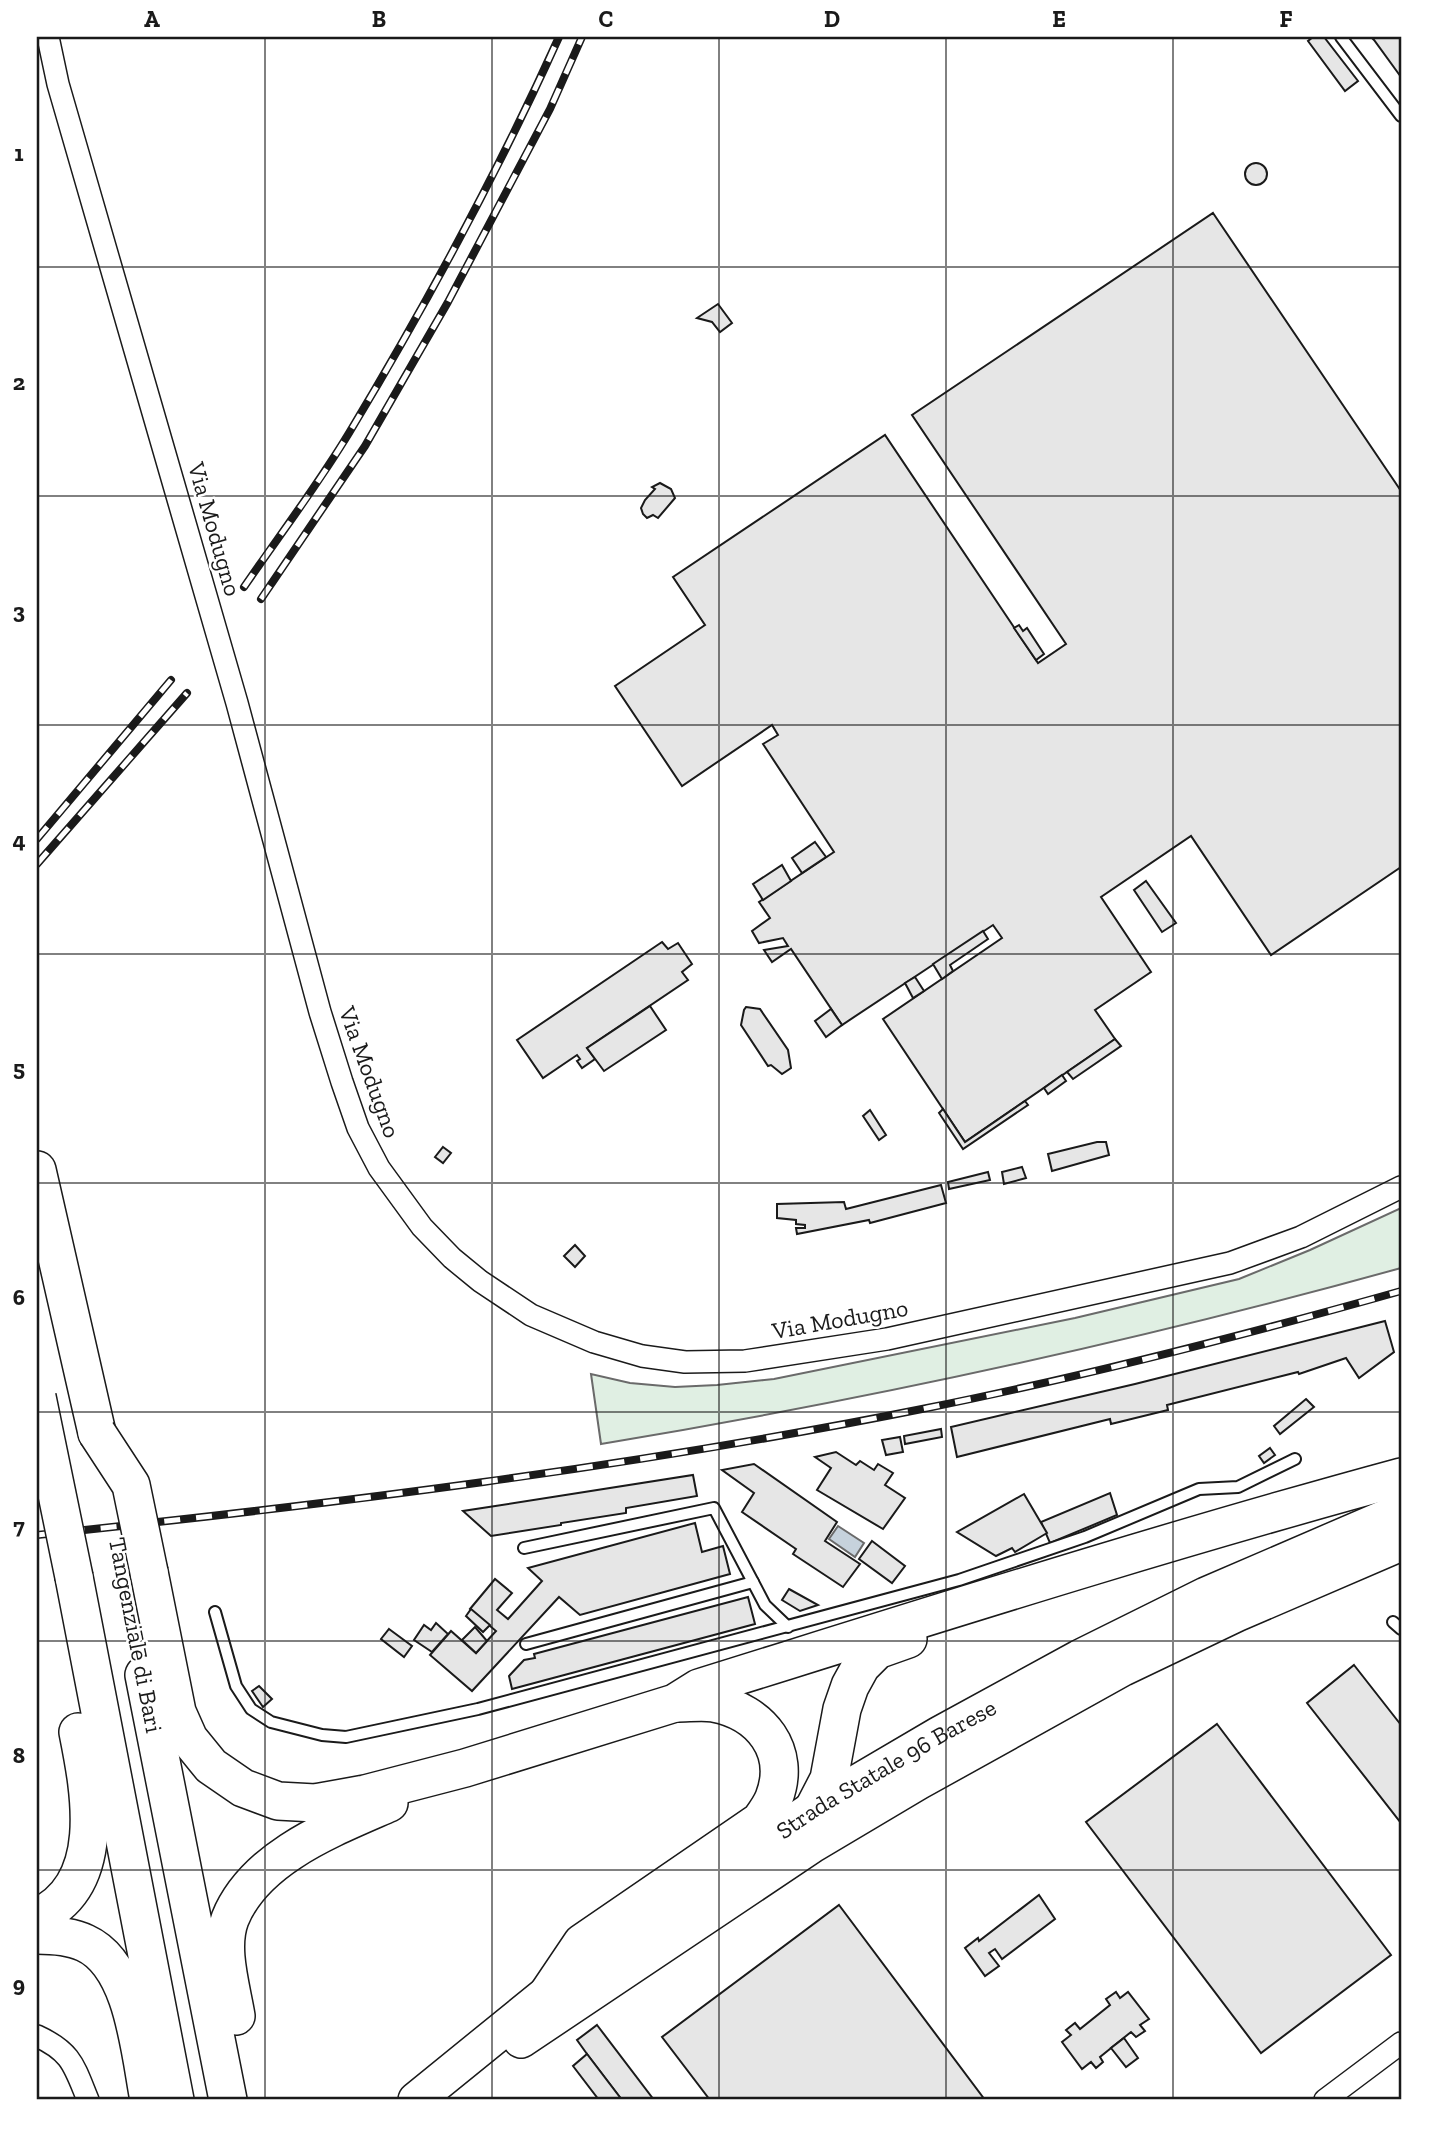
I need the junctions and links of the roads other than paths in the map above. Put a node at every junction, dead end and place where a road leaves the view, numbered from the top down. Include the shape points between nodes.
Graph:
1 (48, 37) edge
2 (1341, 37) edge
3 (1401, 116) edge
4 (37, 1171) edge
5 (1401, 1187) edge
6 (37, 1397) edge
7 (1295, 1459) dead end
8 (1401, 1477) edge
9 (1242, 1503) junction
10 (1401, 1511) edge
11 (37, 1519) edge
12 (1401, 1544) edge
13 (524, 1548) dead end
14 (136, 1573) junction
15 (61, 1578) junction
16 (753, 1582) junction
17 (976, 1601) junction
18 (215, 1612) dead end
19 (788, 1627) junction
20 (526, 1643) dead end
21 (675, 1703) junction
22 (466, 1768) junction
23 (814, 1808) junction
24 (37, 1917) edge
25 (37, 1935) edge
26 (548, 1992) junction
27 (37, 2036) edge
28 (1401, 2043) edge
29 (226, 2091) edge
30 (1328, 2099) edge
31 (89, 2100) edge
32 (149, 2100) edge
33 (175, 2100) edge
34 (416, 2100) edge
35 (430, 2100) edge

1 - 5 street, Via Modugno via 342,1082 379,1168 422,1227 452,1258 531,1314 594,1342 685,1362 745,1361 887,1339 1230,1263 1301,1237
2 - 3 lane
4 - 14 highway, Tangenziale di Bari via 97,1433
6 - 15 highway, Tangenziale di Bari, bridge
7 - 9 lane
8 - 9 highway
9 - 17 highway
9 - 19 lane via 1199,1489 1085,1537 959,1580
10 - 23 main road, Strada Statale 96 Barese via 1206,1595 1079,1658
11 - 15 highway
12 - 35 main road, Strada Statale 96 Barese via 1123,1668 918,1782 812,1845
13 - 16 lane via 714,1508
14 - 22 highway via 189,1739 211,1766 243,1788 278,1801 315,1803
14 - 29 highway, Tangenziale di Bari
15 - 24 highway via 90,1815 86,1854 74,1887
15 - 33 highway, Tangenziale di Bari
16 - 19 lane via 765,1605
16 - 20 lane
17 - 21 highway via 699,1688
17 - 23 highway via 906,1640 877,1650 862,1667 842,1709 829,1779
18 - 19 lane via 236,1686 251,1709 271,1722 346,1737 478,1709
21 - 22 highway
21 - 26 highway via 713,1703 742,1712 764,1728 776,1751 780,1776 774,1800 760,1821 582,1943
22 - 29 highway via 330,1830 270,1867 248,1888 230,1920 226,1954 236,2016
23 - 26 main road, Strada Statale 96 Barese
25 - 32 highway via 87,1943 119,1977 131,2009
26 - 34 main road, Strada Statale 96 Barese
27 - 31 street via 57,2046 74,2065
28 - 30 street

